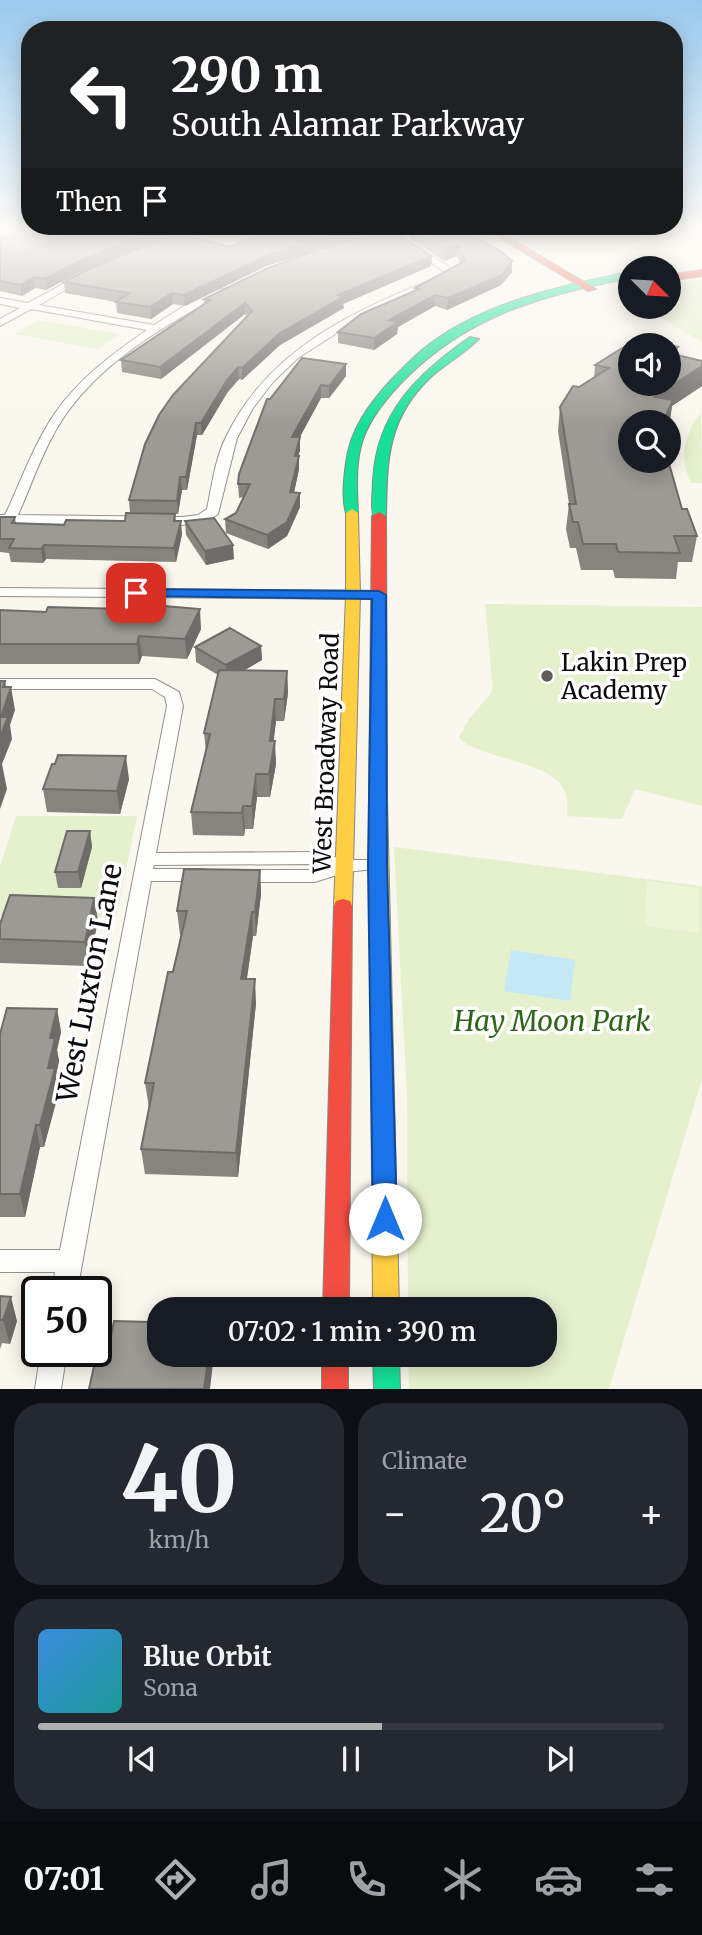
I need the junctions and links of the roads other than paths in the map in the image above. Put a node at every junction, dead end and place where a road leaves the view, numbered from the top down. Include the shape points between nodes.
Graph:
1 (46, 297) edge
2 (210, 297) edge
3 (397, 297) edge
4 (557, 297) edge
5 (565, 297) edge
6 (0, 301) edge
7 (29, 306) junction
8 (0, 323) edge
9 (158, 329) junction
10 (5, 519) edge
11 (0, 592) edge
12 (353, 595) junction
13 (379, 595) junction
14 (0, 684) edge
15 (378, 864) junction
16 (345, 866) junction
17 (144, 867) junction
18 (0, 1261) edge
19 (68, 1261) junction
20 (66, 1276) edge
21 (336, 1297) edge
22 (386, 1297) edge
23 (51, 1367) edge
24 (335, 1367) edge
25 (386, 1367) edge
26 (48, 1389) edge
27 (335, 1389) edge
28 (387, 1389) edge

1 - 7 street
2 - 9 street
3 - 10 street via 338,325 275,375 249,406 232,437 214,511 202,518
4 - 12 main road, West Broadway Road via 490,316 452,335 425,353 374,404 357,440 351,476
5 - 13 main road, West Broadway Road via 501,323 460,347 430,370 405,399 390,424 382,453
6 - 7 street
7 - 8 street
7 - 9 street
9 - 10 street via 93,377 61,412
11 - 12 street
12 - 13 street
12 - 16 main road, West Broadway Road
13 - 15 main road, West Broadway Road
14 - 17 street, West Luxton Lane via 155,684 173,695 175,706
15 - 16 street
15 - 22 main road, West Broadway Road
16 - 17 street via 315,876
16 - 21 main road, West Broadway Road
17 - 19 street, West Luxton Lane
18 - 19 street
19 - 20 street, West Luxton Lane
23 - 26 street
24 - 27 main road
25 - 28 main road

